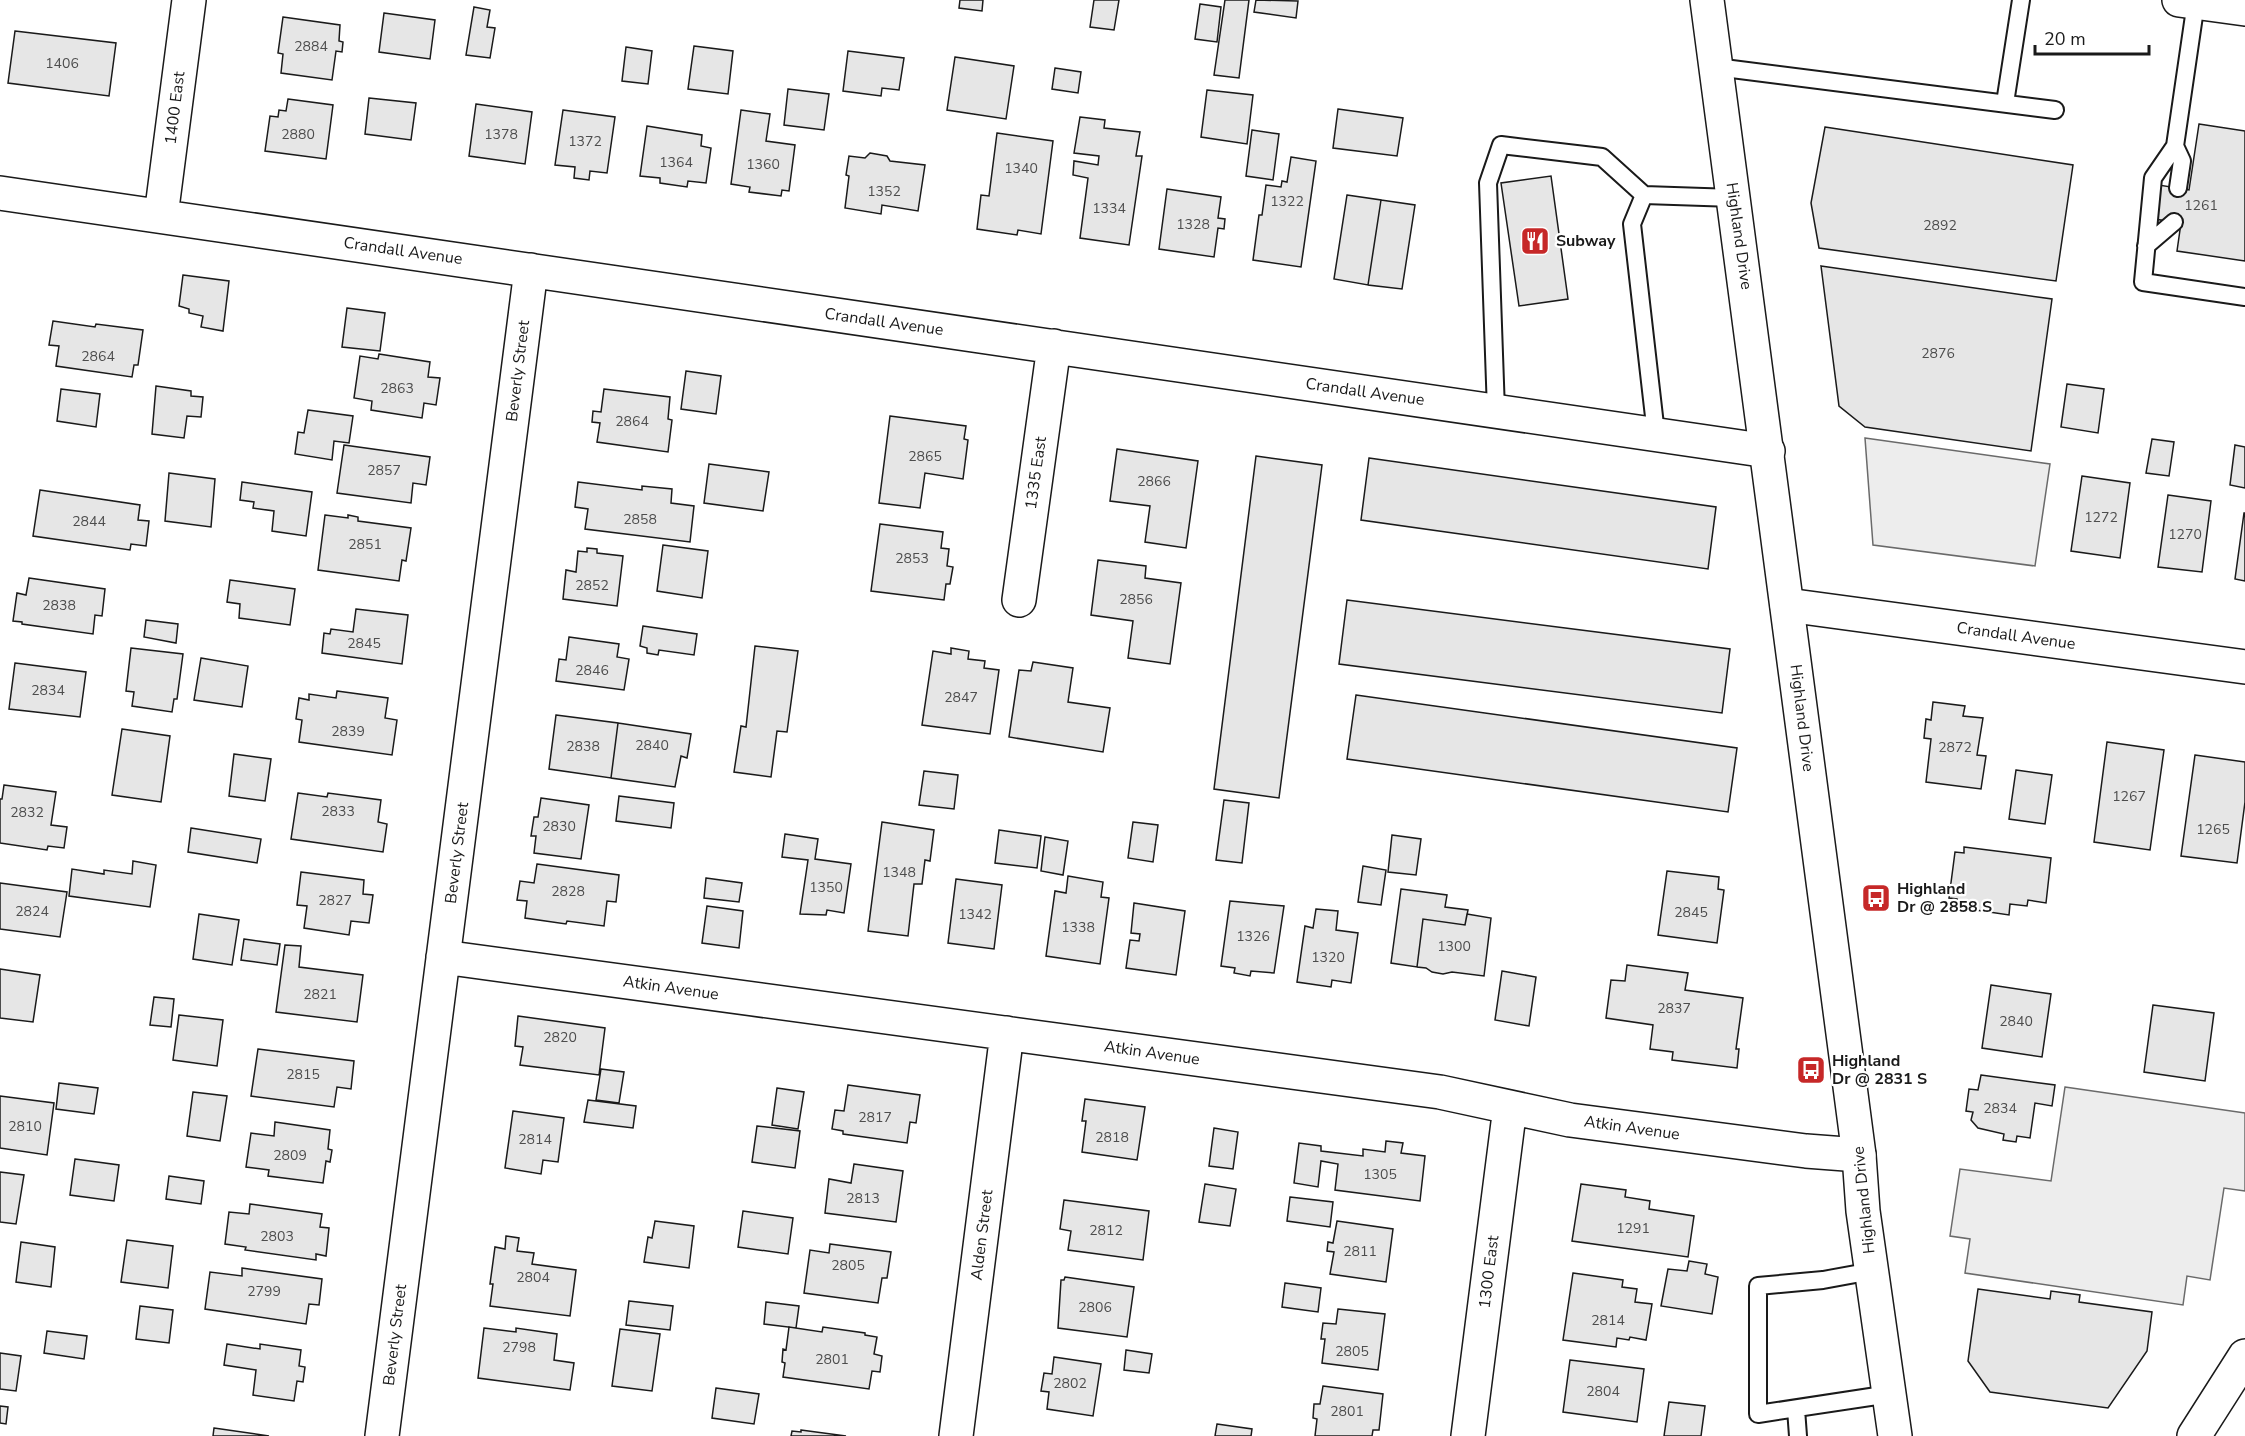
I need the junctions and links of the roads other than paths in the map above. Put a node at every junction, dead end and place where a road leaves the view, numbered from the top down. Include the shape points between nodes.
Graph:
1 (189, 0) edge
2 (1707, 0) edge
3 (2020, 0) edge
4 (2187, 1) edge
5 (2245, 9) edge
6 (1716, 67) junction
7 (2005, 103) junction
8 (2055, 110) dead end
9 (2175, 146) junction
10 (2178, 188) dead end
11 (0, 193) edge
12 (1644, 195) junction
13 (1734, 198) junction
14 (161, 216) junction
15 (2174, 222) dead end
16 (2146, 246) junction
17 (531, 270) junction
18 (2245, 297) edge
19 (1054, 346) junction
20 (1496, 411) junction
21 (1656, 434) junction
22 (1768, 451) junction
23 (1019, 600) dead end
24 (1787, 605) junction
25 (2245, 667) edge
26 (443, 957) junction
27 (1007, 1033) junction
28 (1510, 1107) junction
29 (1859, 1155) junction
30 (1872, 1271) junction
31 (2245, 1356) edge
32 (1890, 1394) junction
33 (1796, 1409) junction
34 (382, 1436) edge
35 (956, 1436) edge
36 (1468, 1436) edge
37 (1798, 1436) edge
38 (1895, 1436) edge
39 (2194, 1436) edge

1 - 14 street, 1400 East
2 - 6 street, Highland Drive
3 - 7 lane
4 - 5 street
4 - 9 lane
6 - 7 lane
6 - 13 street, Highland Drive
7 - 8 lane
9 - 10 lane via 2182,161
9 - 16 lane via 2153,178
11 - 14 street, Crandall Avenue
12 - 13 lane
12 - 20 lane via 1602,157 1501,145 1488,183
12 - 21 lane via 1632,224
13 - 22 street, Highland Drive
14 - 17 street, Crandall Avenue
15 - 16 lane
16 - 18 lane via 2143,282
17 - 19 street, Crandall Avenue
17 - 26 street, Beverly Street
19 - 20 street, Crandall Avenue
19 - 23 street, 1335 East
20 - 21 street, Crandall Avenue
21 - 22 street, Crandall Avenue
22 - 24 street, Highland Drive
24 - 25 street, Crandall Avenue
24 - 29 street, Highland Drive
26 - 27 street, Atkin Avenue
26 - 34 street, Beverly Street
27 - 28 street, Atkin Avenue via 1440,1092
27 - 35 street, Alden Street
28 - 29 street, Atkin Avenue via 1570,1120
28 - 36 street, 1300 East
29 - 30 street, Highland Drive
30 - 32 street, Highland Drive
30 - 33 lane via 1758,1286 1758,1414
31 - 39 street
32 - 33 lane
32 - 38 street, Highland Drive
33 - 37 lane

